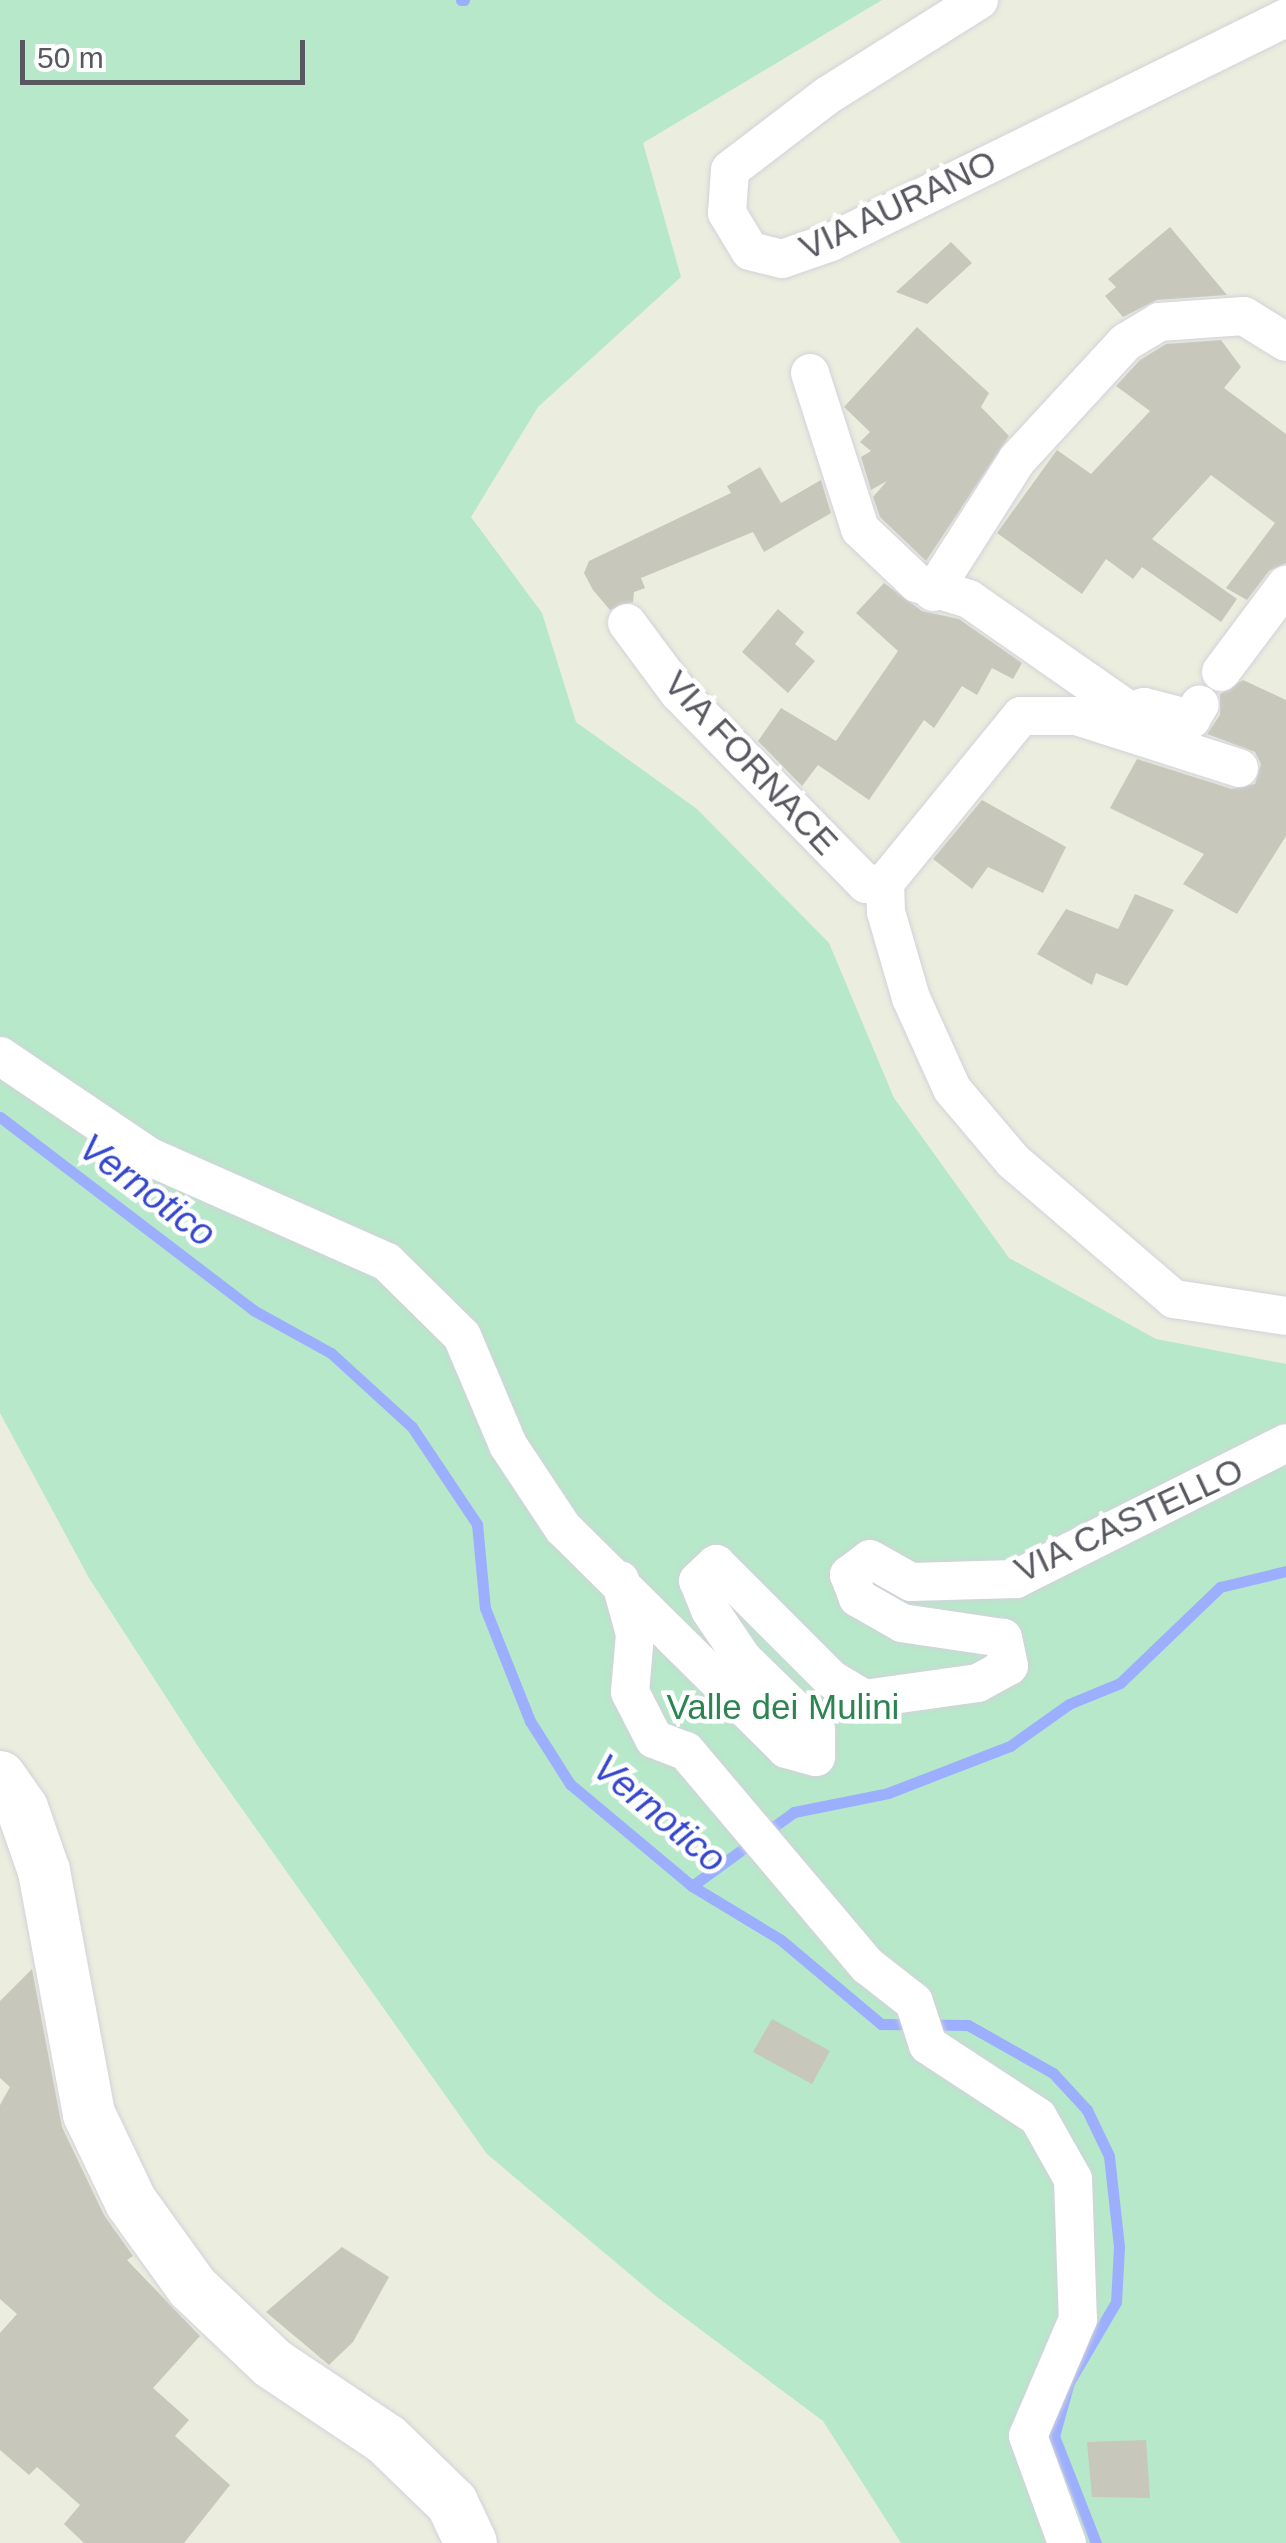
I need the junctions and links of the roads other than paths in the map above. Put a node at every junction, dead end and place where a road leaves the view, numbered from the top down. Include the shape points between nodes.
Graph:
1 (979, 0) edge
2 (1286, 18) edge
3 (1286, 342) edge
4 (810, 373) dead end
5 (1286, 585) edge
6 (933, 592) junction
7 (627, 624) dead end
8 (1221, 672) dead end
9 (1200, 704) dead end
10 (1116, 717) junction
11 (1239, 768) dead end
12 (886, 883) junction
13 (0, 1056) edge
14 (1286, 1316) edge
15 (1286, 1443) edge
16 (620, 1578) junction
17 (0, 1776) edge
18 (471, 2543) edge
19 (1067, 2543) edge

1 - 2 street, VIA AURANO via 828,94 730,170 727,214 750,251 782,260 831,242
3 - 6 street via 1244,316 1159,322 1126,342 1073,392 1017,460
4 - 6 street via 860,529
5 - 8 street
6 - 10 street via 969,598
7 - 12 street, VIA FORNACE via 679,694 866,884
9 - 10 street via 1190,719 1144,708
10 - 11 street
10 - 12 street via 1022,716
12 - 14 street via 886,912 912,998 952,1089 1013,1161 1174,1299
13 - 16 street, VIA CASTELLO via 148,1156 387,1262 462,1336 508,1445 562,1528
15 - 16 street, VIA CASTELLO via 1016,1579 911,1582 870,1559 849,1576 858,1598 902,1623 1003,1638 1009,1666 978,1683 864,1698 831,1678 716,1564 698,1582 710,1610 743,1659 816,1730 816,1757 786,1749
16 - 19 street via 635,1634 630,1692 654,1739 686,1751 868,1966 914,2002 928,2045 1038,2117 1073,2179 1078,2319 1028,2436
17 - 18 main road via 22,1808 44,1871 89,2114 132,2202 192,2287 272,2363 387,2440 452,2503

